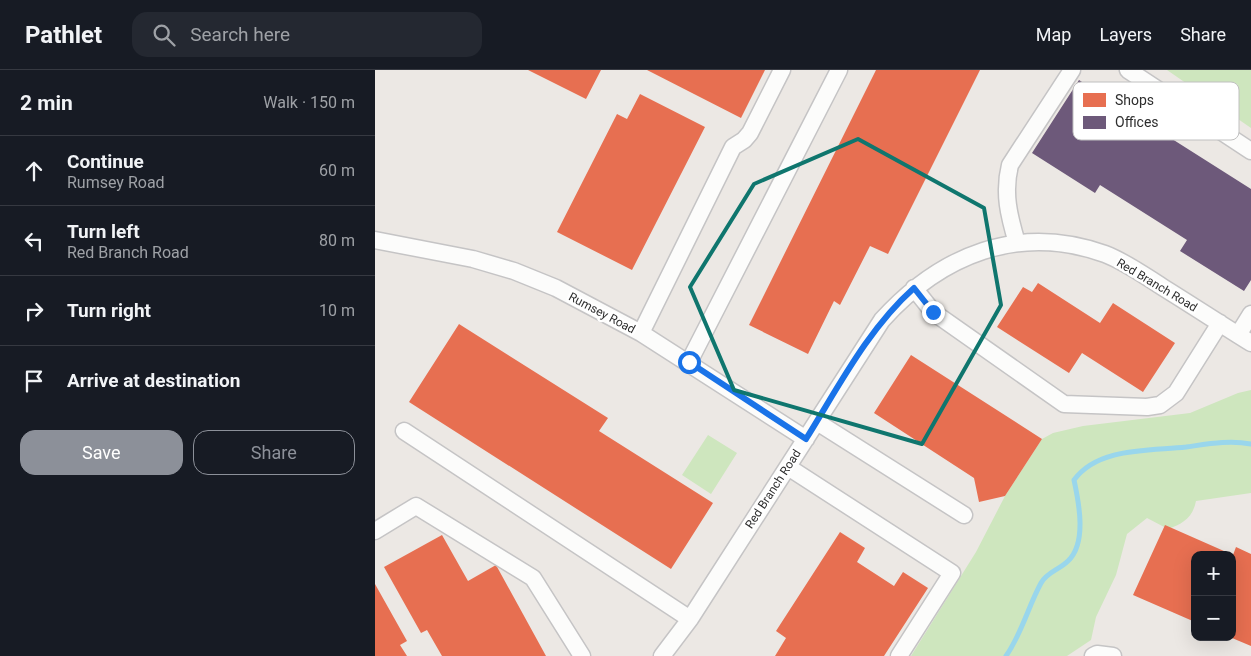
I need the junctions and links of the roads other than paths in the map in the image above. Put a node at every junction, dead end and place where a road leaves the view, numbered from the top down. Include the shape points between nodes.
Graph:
1 (782, 70) edge
2 (839, 70) edge
3 (1071, 70) edge
4 (1127, 70) edge
5 (1145, 82) edge
6 (1234, 140) edge
7 (1251, 151) edge
8 (375, 240) edge
9 (1017, 244) junction
10 (914, 288) junction
11 (1251, 314) edge
12 (1220, 323) junction
13 (641, 334) junction
14 (1244, 339) edge
15 (689, 362) junction
16 (817, 422) junction
17 (404, 431) dead end
18 (806, 439) junction
19 (788, 467) junction
20 (964, 515) dead end
21 (375, 531) edge
22 (690, 619) junction
23 (582, 656) edge
24 (662, 656) edge
25 (899, 656) edge
26 (1093, 656) edge
27 (1113, 656) edge

1 - 13 street via 750,133 733,147
2 - 15 street
3 - 9 street via 1011,165 1006,182 1007,208
4 - 5 street
6 - 7 street
8 - 13 street, Rumsey Road via 473,259 515,271 556,288
9 - 10 street, Red Branch Road via 984,250 958,260
9 - 12 street, Red Branch Road via 1060,244 1106,255
10 - 12 street via 933,312 1064,404 1159,405 1176,393
10 - 16 street, Red Branch Road via 882,320
11 - 14 street
12 - 14 street, Red Branch Road
13 - 15 street, Rumsey Road
15 - 18 street, Rumsey Road
16 - 18 street, Red Branch Road
16 - 20 street
17 - 22 street
18 - 19 street, Red Branch Road
19 - 22 street, Red Branch Road
19 - 25 street via 952,573
21 - 23 street via 416,506 533,578
22 - 24 street, Red Branch Road
26 - 27 street

